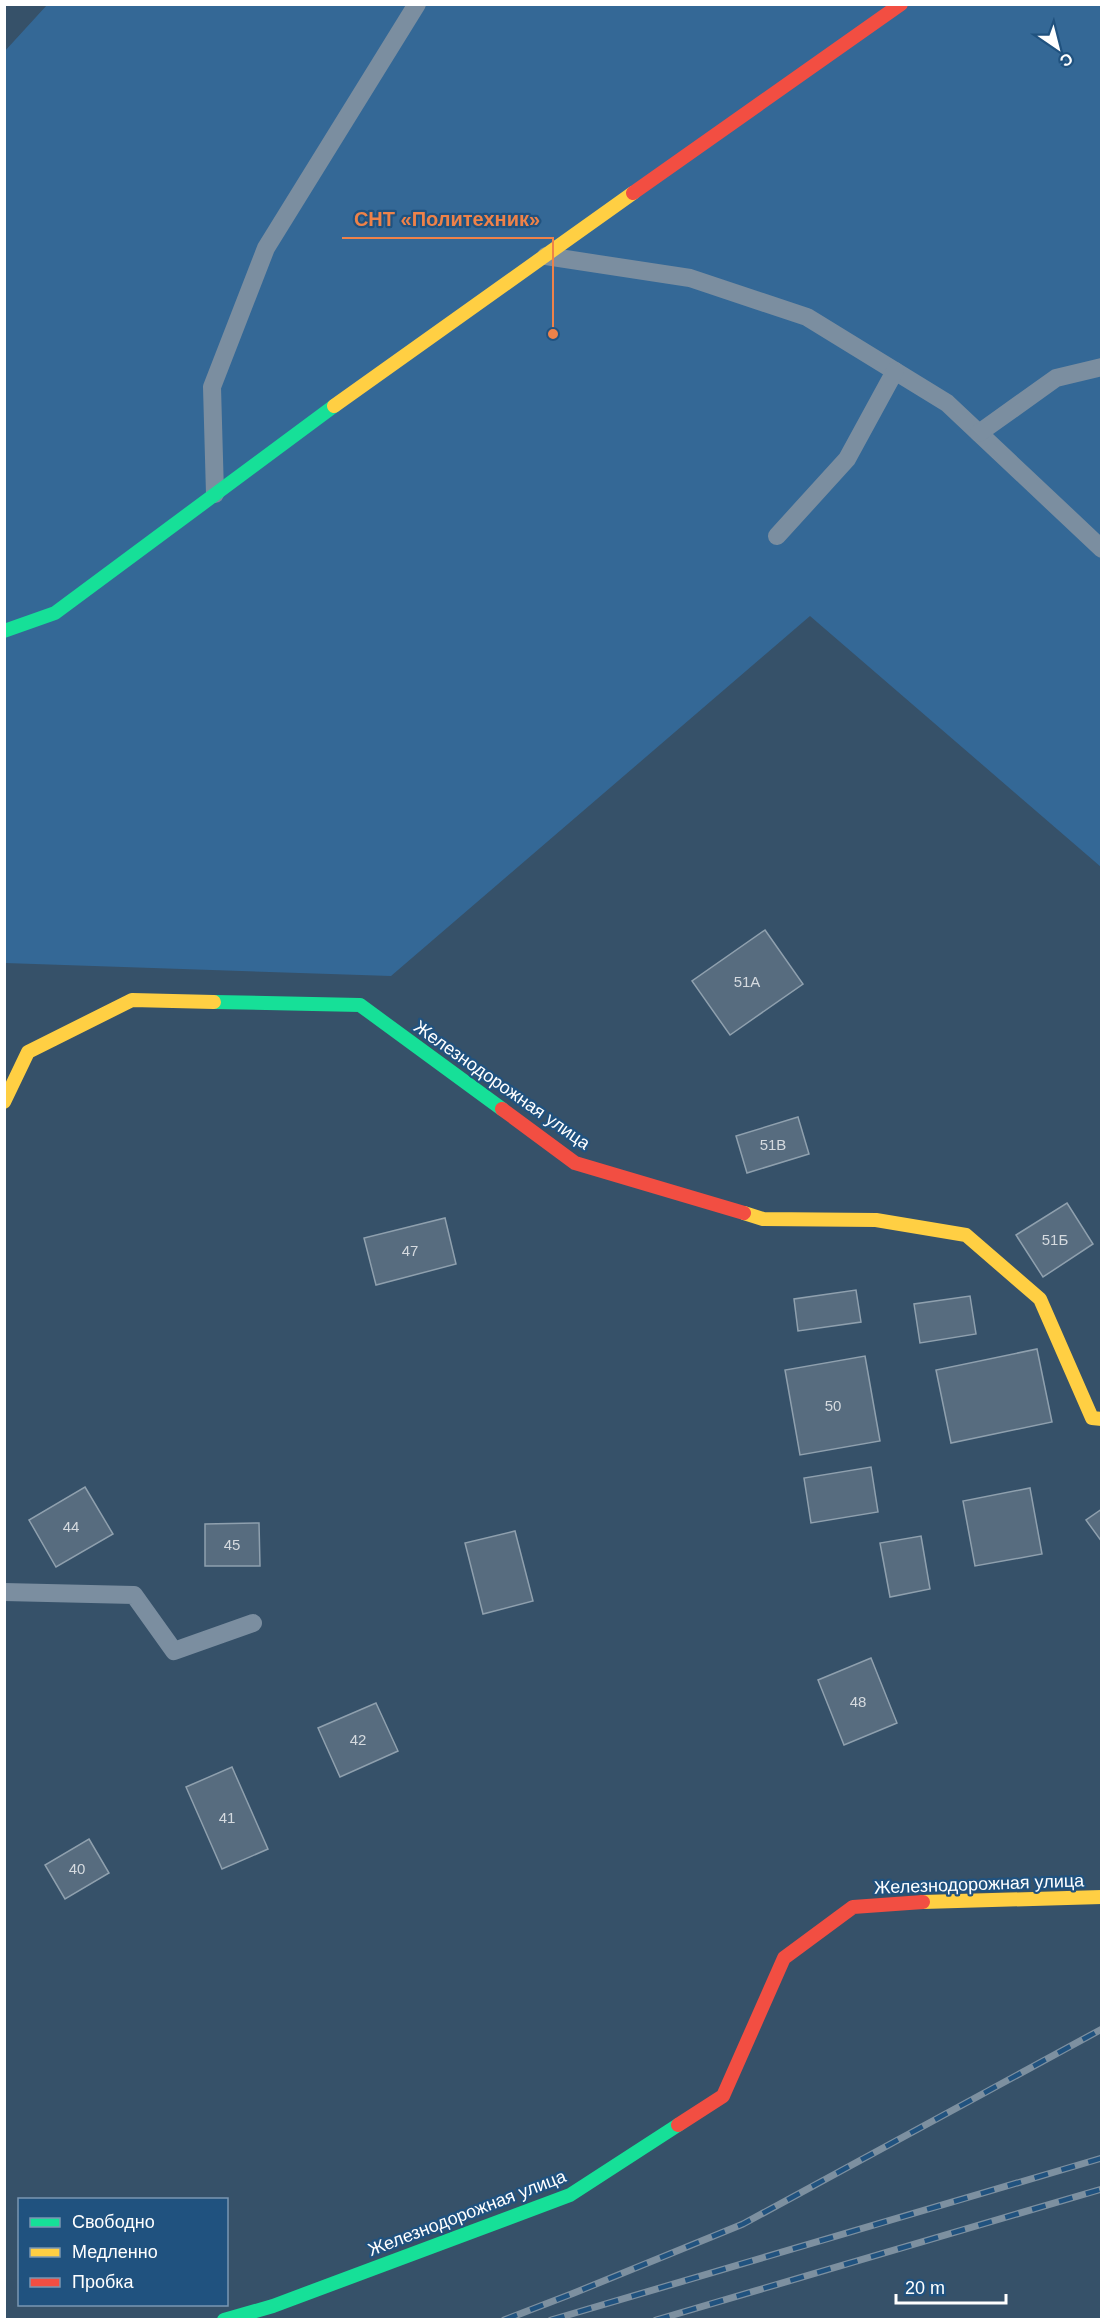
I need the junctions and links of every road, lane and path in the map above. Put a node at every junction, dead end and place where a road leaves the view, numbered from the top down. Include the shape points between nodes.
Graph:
1 (417, 4) edge
2 (901, 4) edge
3 (545, 255) junction
4 (1101, 367) edge
5 (895, 371) junction
6 (979, 433) junction
7 (215, 494) junction
8 (777, 536) dead end
9 (1101, 549) edge
10 (4, 631) edge
11 (4, 1102) edge
12 (1101, 1419) edge
13 (4, 1592) edge
14 (253, 1623) dead end
15 (1101, 1897) edge
16 (224, 2319) edge

1 - 7 lane via 266,248 212,387
2 - 3 street
3 - 5 lane via 690,278 807,317
3 - 7 street
4 - 6 lane via 1056,378
5 - 6 lane via 947,403
5 - 8 lane via 847,459
6 - 9 lane
7 - 10 street via 55,613
11 - 12 street, Железнодорожная улица via 28,1052 132,1000 360,1005 574,1163 763,1219 876,1220 966,1235 1040,1299 1092,1418
13 - 14 lane via 134,1595 174,1651
15 - 16 street, Железнодорожная улица via 853,1907 784,1958 723,2096 570,2195 273,2306

